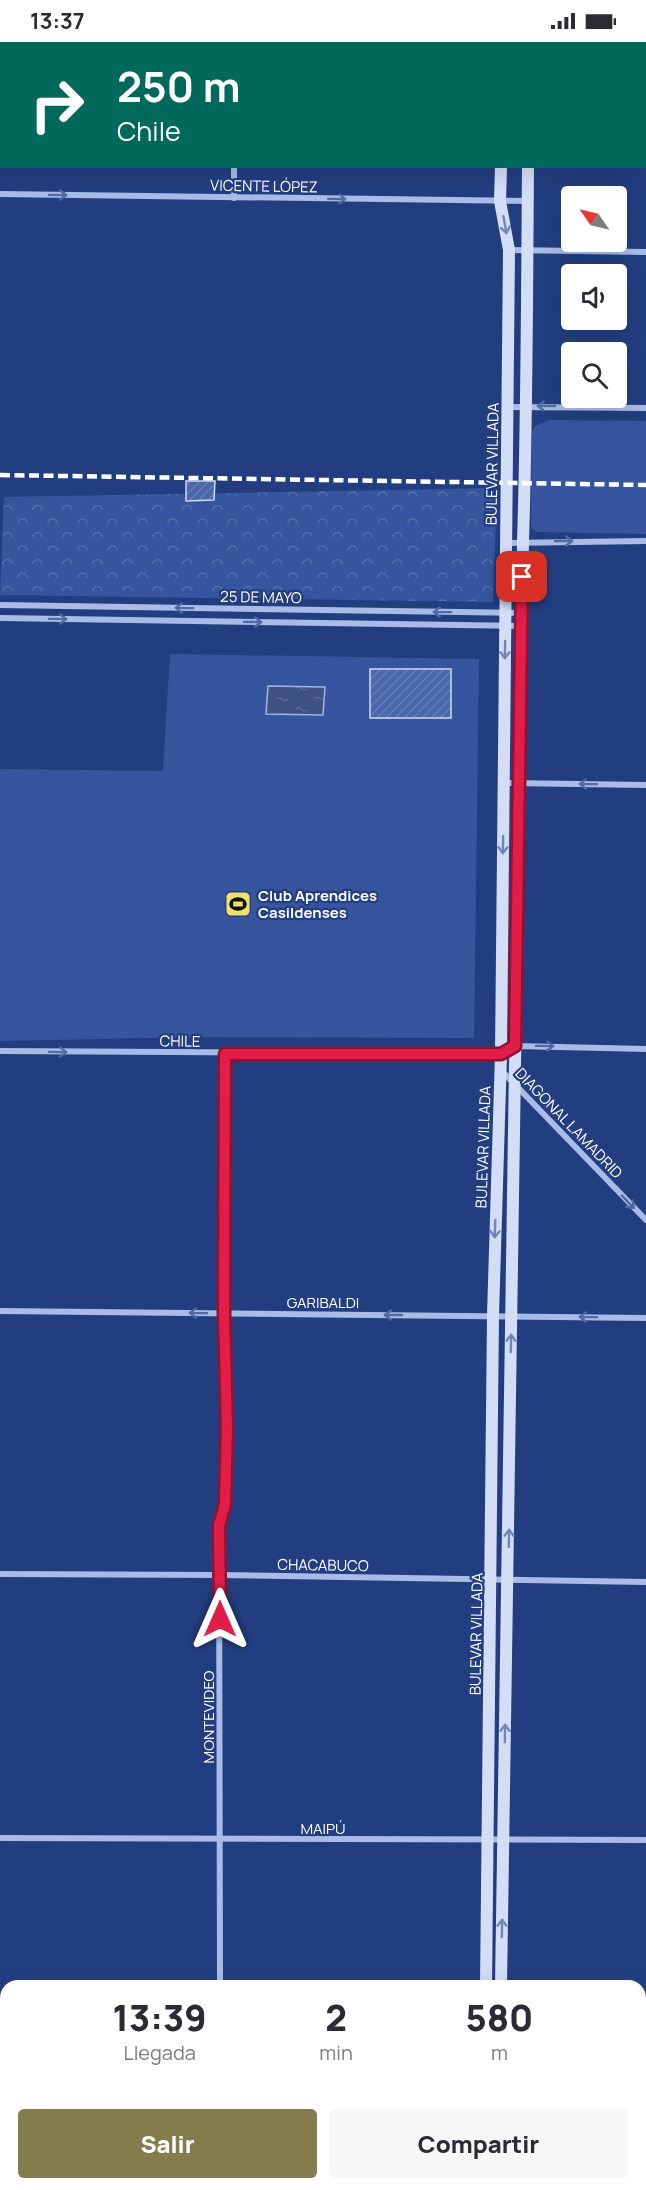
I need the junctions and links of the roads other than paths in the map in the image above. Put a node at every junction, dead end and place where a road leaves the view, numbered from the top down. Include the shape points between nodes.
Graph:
1 (234, 168) edge
2 (501, 168) edge
3 (528, 168) edge
4 (0, 194) edge
5 (234, 198) junction
6 (500, 201) junction
7 (528, 201) junction
8 (527, 249) junction
9 (509, 250) junction
10 (646, 252) edge
11 (527, 406) junction
12 (507, 407) junction
13 (646, 408) edge
14 (523, 541) junction
15 (646, 541) edge
16 (506, 543) junction
17 (0, 605) edge
18 (522, 613) junction
19 (0, 618) edge
20 (505, 619) junction
21 (521, 626) junction
22 (503, 783) junction
23 (519, 783) junction
24 (646, 785) edge
25 (515, 1046) junction
26 (646, 1049) edge
27 (0, 1051) edge
28 (225, 1054) junction
29 (501, 1054) junction
30 (500, 1069) junction
31 (515, 1083) junction
32 (646, 1220) edge
33 (0, 1311) edge
34 (224, 1313) junction
35 (493, 1316) junction
36 (511, 1316) junction
37 (646, 1318) edge
38 (0, 1574) edge
39 (220, 1575) junction
40 (508, 1579) junction
41 (491, 1580) junction
42 (646, 1582) edge
43 (0, 1838) edge
44 (488, 1839) junction
45 (504, 1839) junction
46 (221, 1840) junction
47 (646, 1840) edge
48 (220, 1980) edge
49 (486, 1980) edge
50 (501, 1980) edge

1 - 5 street
2 - 6 main road, BULEVAR VILLADA
3 - 7 main road, BULEVAR VILLADA
4 -> 5 street, VICENTE LÓPEZ
5 -> 6 street, VICENTE LÓPEZ
6 - 7 street, VICENTE LÓPEZ
6 -> 9 main road, BULEVAR VILLADA
7 - 8 main road, BULEVAR VILLADA
8 - 9 street
8 - 10 street
8 - 11 main road, BULEVAR VILLADA
9 - 12 main road, BULEVAR VILLADA
11 - 12 street
13 -> 11 street
11 - 14 main road, BULEVAR VILLADA
12 - 16 main road, BULEVAR VILLADA
14 -> 15 street
14 - 16 street
14 - 18 main road, BULEVAR VILLADA
16 - 20 main road, BULEVAR VILLADA
20 -> 17 street, 25 DE MAYO
18 - 20 street, 25 DE MAYO
18 - 21 main road, BULEVAR VILLADA
19 -> 20 street, 25 DE MAYO
20 - 21 street, 25 DE MAYO
20 -> 22 main road, BULEVAR VILLADA
21 - 23 main road, BULEVAR VILLADA
22 - 23 street
22 -> 29 main road, BULEVAR VILLADA
24 -> 23 street
23 - 25 main road, BULEVAR VILLADA
25 -> 26 street
25 - 29 street, CHILE
25 - 31 main road, BULEVAR VILLADA
27 -> 28 street, CHILE
28 - 29 street, CHILE
28 - 34 street, MONTEVIDEO
29 - 30 main road, BULEVAR VILLADA
30 - 31 street, DIAGONAL LAMADRID
30 -> 35 main road, BULEVAR VILLADA
31 -> 32 street, DIAGONAL LAMADRID
31 - 36 main road, BULEVAR VILLADA
34 -> 33 street, GARIBALDI
35 -> 34 street, GARIBALDI
34 - 39 street, MONTEVIDEO via 227,1428 225,1504 219,1525
35 - 36 street, GARIBALDI
35 - 41 main road, BULEVAR VILLADA
37 -> 36 street, GARIBALDI
40 -> 36 main road, BULEVAR VILLADA
38 - 39 street, CHACABUCO
39 - 41 street, CHACABUCO
39 - 46 street, MONTEVIDEO
40 - 41 street, CHACABUCO
40 - 42 street, CHACABUCO
45 -> 40 main road, BULEVAR VILLADA
41 - 44 main road, BULEVAR VILLADA
43 - 46 street, MAIPÚ
44 - 45 street, MAIPÚ
44 - 46 street, MAIPÚ
44 - 49 main road, BULEVAR VILLADA
45 - 47 street, MAIPÚ
50 -> 45 main road, BULEVAR VILLADA
46 - 48 street, MONTEVIDEO

